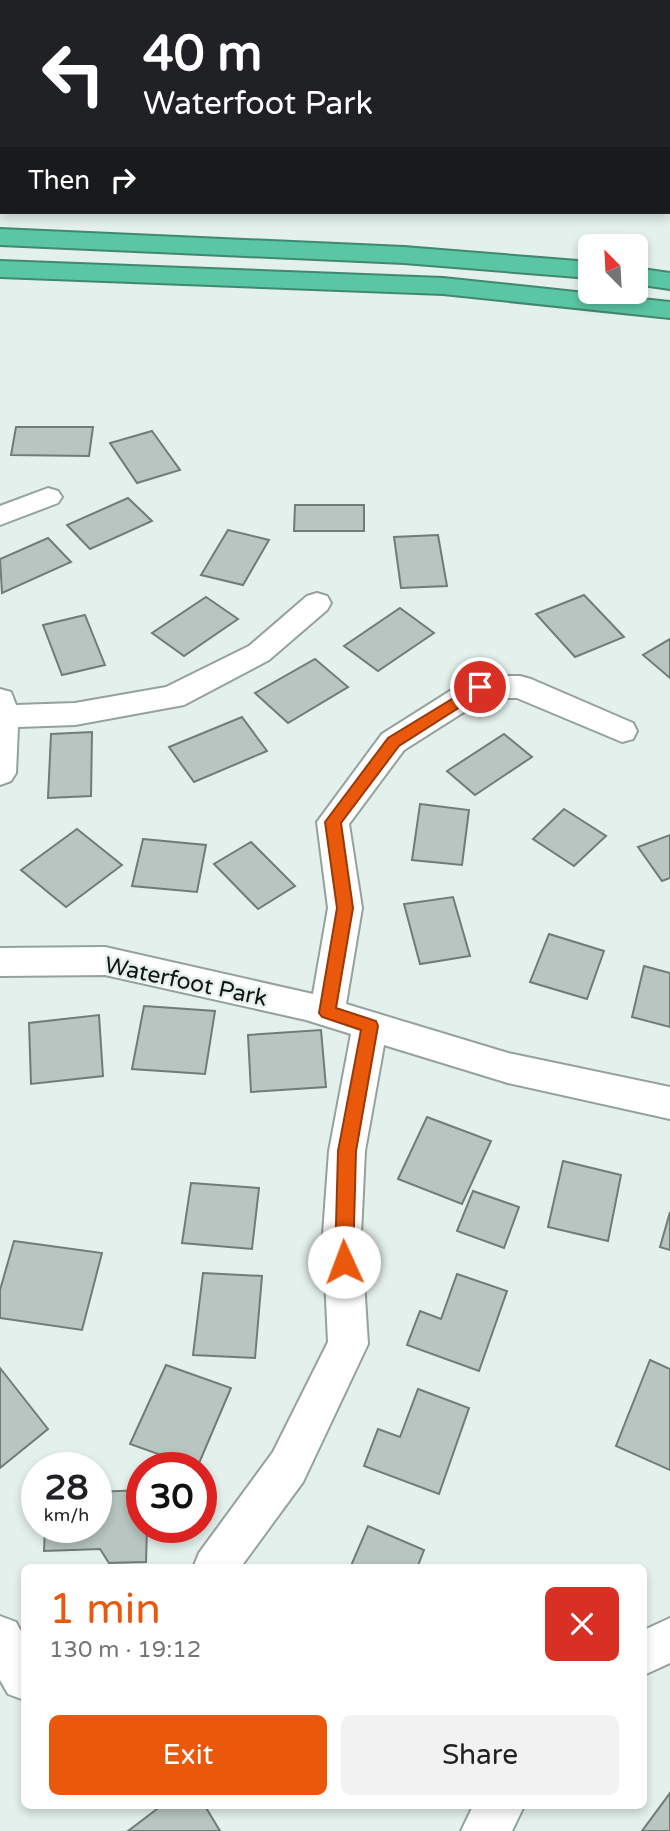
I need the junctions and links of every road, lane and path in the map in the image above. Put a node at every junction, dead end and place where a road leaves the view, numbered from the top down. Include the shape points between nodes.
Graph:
1 (0, 237) edge
2 (0, 269) edge
3 (578, 269) edge
4 (648, 278) edge
5 (670, 281) edge
6 (670, 310) edge
7 (48, 497) dead end
8 (0, 516) edge
9 (317, 603) dead end
10 (1, 708) edge
11 (622, 731) dead end
12 (0, 773) edge
13 (0, 962) edge
14 (327, 1013) junction
15 (370, 1026) junction
16 (670, 1103) edge
17 (217, 1564) edge
18 (0, 1638) edge
19 (670, 1640) edge
20 (647, 1652) edge
21 (21, 1673) edge
22 (499, 1809) edge
23 (484, 1831) edge

1 - 3 highway via 404,255
2 - 6 highway via 443,286
4 - 5 highway
7 - 8 street
9 - 10 street via 259,653 173,697 75,714
10 - 12 street
11 - 14 street via 520,687 480,687 393,742 333,822 345,908
13 - 14 street, Waterfoot Park via 104,961
14 - 15 street, Waterfoot Park
15 - 16 street, Waterfoot Park via 508,1068
15 - 17 street via 347,1151 342,1234 348,1344 288,1467
18 - 21 street
19 - 20 street
22 - 23 street

